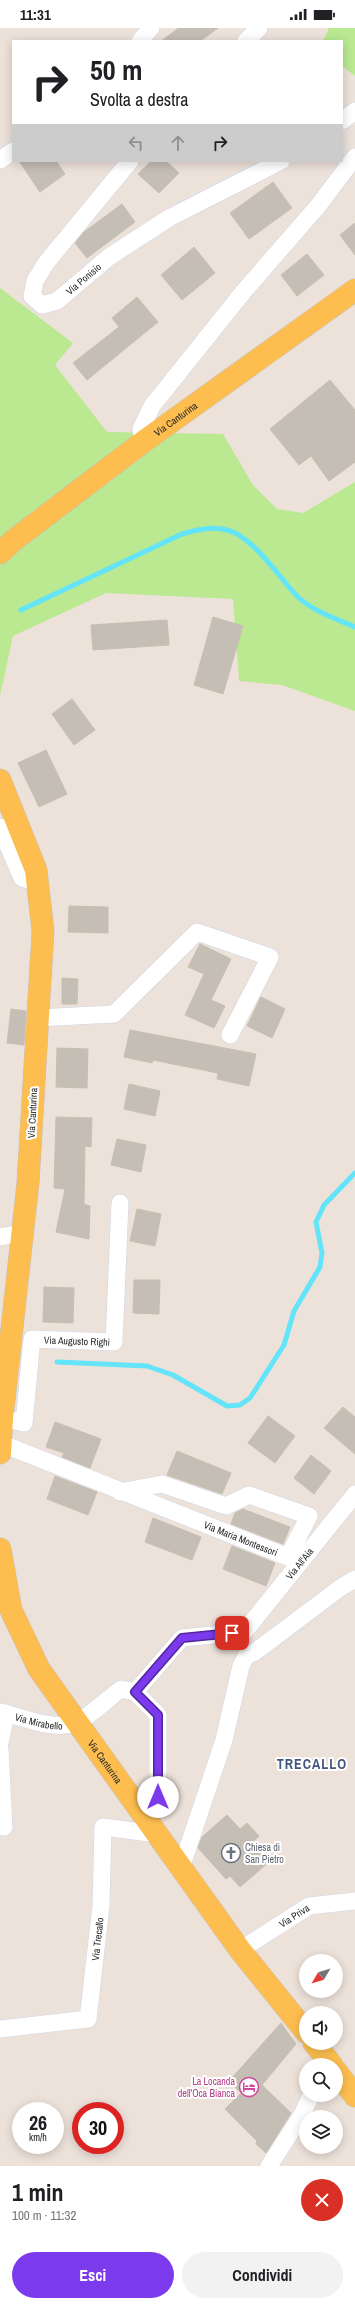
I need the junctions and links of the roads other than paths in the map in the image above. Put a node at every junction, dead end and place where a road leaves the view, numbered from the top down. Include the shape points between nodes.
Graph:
1 (151, 28) edge
2 (259, 28) edge
3 (141, 40) edge
4 (247, 40) edge
5 (355, 112) edge
6 (343, 120) edge
7 (12, 151) edge
8 (355, 157) edge
9 (0, 160) edge
10 (129, 162) edge
11 (279, 162) edge
12 (355, 290) edge
13 (142, 442) junction
14 (0, 553) edge
15 (0, 780) edge
16 (0, 827) edge
17 (37, 883) junction
18 (37, 1018) junction
19 (230, 1035) dead end
20 (120, 1203) dead end
21 (10, 1235) edge
22 (2, 1418) junction
23 (0, 1443) edge
24 (0, 1453) edge
25 (120, 1492) junction
26 (355, 1494) edge
27 (0, 1549) edge
28 (355, 1579) edge
29 (135, 1692) junction
30 (3, 1712) edge
31 (77, 1723) junction
32 (0, 1743) edge
33 (0, 1749) edge
34 (143, 1816) junction
35 (4, 1827) dead end
36 (157, 1834) junction
37 (181, 1868) junction
38 (355, 1901) edge
39 (240, 1950) junction
40 (299, 2023) edge
41 (0, 2029) edge
42 (343, 2081) edge
43 (355, 2096) edge
44 (308, 2102) edge
45 (270, 2166) edge

1 - 3 street
2 - 4 street
5 - 6 street
7 - 9 street
8 - 13 street via 318,206 244,291 152,406 141,429
10 - 11 street, Via Ponisio via 46,263 35,281 32,296 42,305 57,301 109,257 169,218
12 - 13 main road, Via Canturina
13 - 14 main road, Via Canturina
15 - 17 main road, Via Canturina via 36,870
16 - 17 street via 22,878
17 - 18 main road, Via Canturina via 43,931
18 - 19 street via 114,1014 197,932 270,957
18 - 21 main road, Via Canturina via 28,1183
20 - 22 street, Via Augusto Righi via 114,1342 32,1339 24,1423
21 - 22 main road, Via Canturina
22 - 23 main road, Via Canturina
23 - 24 main road, Via Canturina
23 - 25 street, Via Maria Montessori
25 - 25 street, Via Maria Montessori via 288,1557 309,1516 249,1495 226,1506 162,1484
26 - 29 street, Via All'Aia via 244,1632 182,1638
27 - 31 main road, Via Canturina via 11,1610 39,1669
28 - 37 street via 246,1656 241,1666 224,1740
29 - 31 street via 121,1689
29 - 34 street via 158,1715 158,1797
30 - 31 street, Via Mirabello via 54,1726
30 - 32 street
31 - 34 main road, Via Canturina
33 - 35 street
34 - 36 main road, Via Canturina
36 - 37 main road, Via Canturina
36 - 41 street, Via Trecallo via 103,1827 101,1906 88,2019
37 - 39 main road, Via Canturina
38 - 39 street, Via Priva via 309,1906
39 - 40 main road, Via Canturina
42 - 43 main road
44 - 45 street

